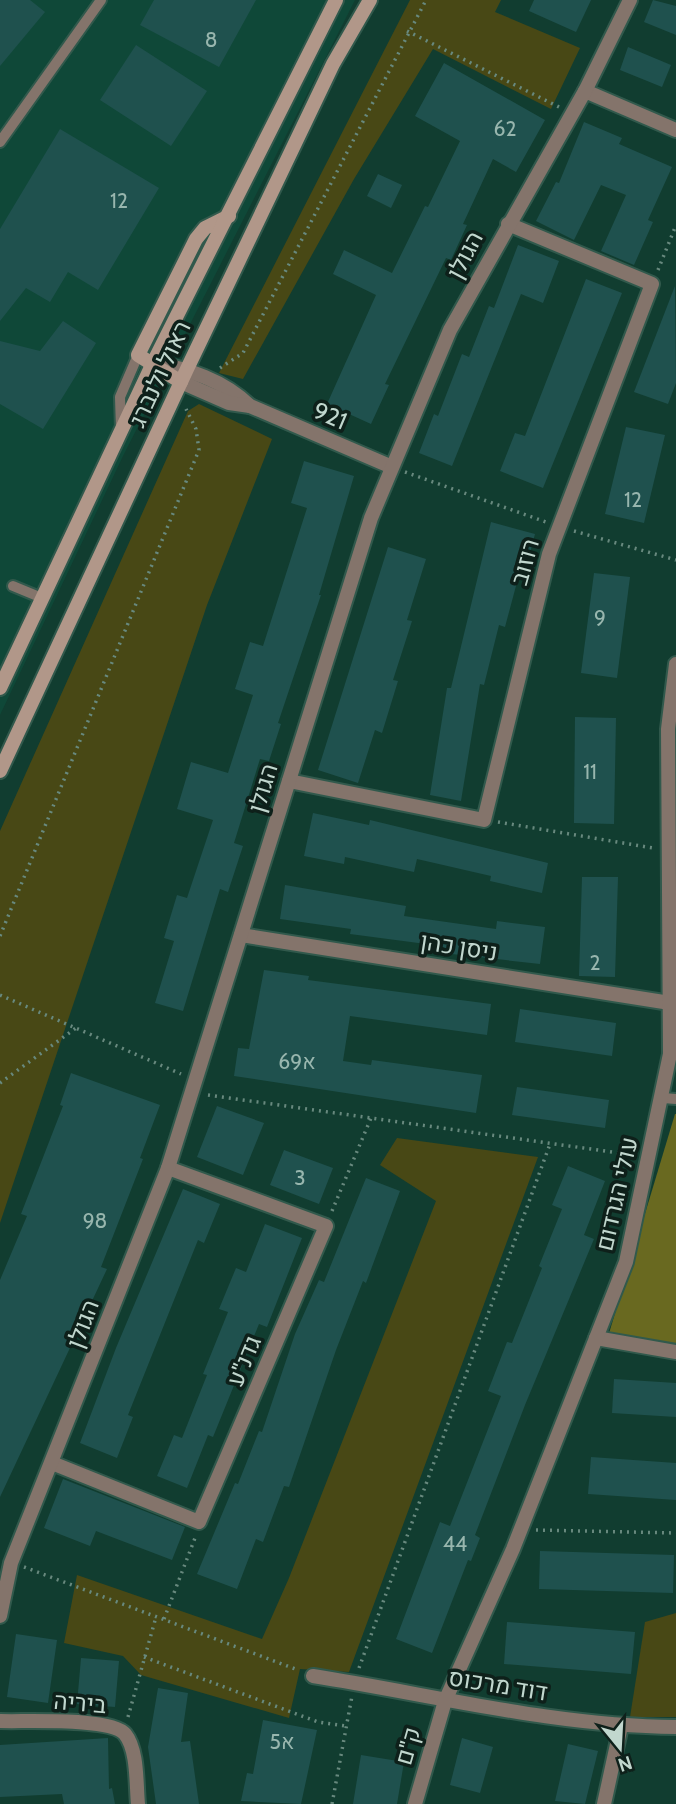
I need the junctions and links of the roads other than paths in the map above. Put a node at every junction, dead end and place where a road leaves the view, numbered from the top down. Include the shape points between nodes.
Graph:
1 (101, 0) edge
2 (336, 0) edge
3 (370, 0) edge
4 (630, 0) edge
5 (585, 91) junction
6 (676, 130) edge
7 (0, 142) edge
8 (229, 216) junction
9 (508, 224) junction
10 (138, 355) junction
11 (153, 363) junction
12 (189, 378) junction
13 (121, 431) junction
14 (392, 467) junction
15 (13, 586) dead end
16 (42, 598) junction
17 (676, 664) edge
18 (0, 688) edge
19 (0, 771) edge
20 (289, 781) junction
21 (241, 935) junction
22 (670, 1003) junction
23 (669, 1099) edge
24 (168, 1168) junction
25 (596, 1338) junction
26 (676, 1352) edge
27 (52, 1463) junction
28 (0, 1616) edge
29 (313, 1676) road end
30 (445, 1700) junction
31 (0, 1721) edge
32 (621, 1726) junction
33 (676, 1727) edge
34 (138, 1804) edge
35 (415, 1804) edge
36 (604, 1804) edge

1 - 7 lane
2 - 8 street, ראול ולנברג
3 - 12 street, ראול ולנברג via 333,64
4 - 5 street, הגולן
5 - 6 street
5 - 9 street, הגולן
8 - 10 street via 205,228 197,239
8 - 11 street, ראול ולנברג
9 - 14 street, הגולן via 450,330
9 - 20 street, רוזוב via 652,285 549,554 484,820
10 - 11 street
10 - 13 lane via 120,397
11 - 12 street
11 - 13 street, ראול ולנברג
12 - 14 street, 921 via 229,403 250,406
12 - 19 street, ראול ולנברג
13 - 16 street, ראול ולנברג
14 - 20 street, הגולן via 371,518
15 - 16 lane
16 - 18 street, ראול ולנברג
17 - 22 street, עולי הגרדום via 668,729
20 - 21 street, הגולן
21 - 22 street, ניסן כהן
21 - 24 street, הגולן
22 - 23 street, עולי הגרדום
23 - 25 street, עולי הגרדום via 649,1158 626,1262
24 - 27 street, הגולן
24 - 27 street, גדנ"ע via 326,1226 199,1522
25 - 26 street
25 - 30 street, עולי הגרדום via 520,1530
27 - 28 street, הגולן via 11,1563
29 - 30 street, דוד מרכוס
30 - 32 street, דוד מרכוס
30 - 35 street, ק"ם
31 - 34 street, ביריה via 107,1724 124,1732 131,1746
32 - 33 street, דוד מרכוס
32 - 36 street

